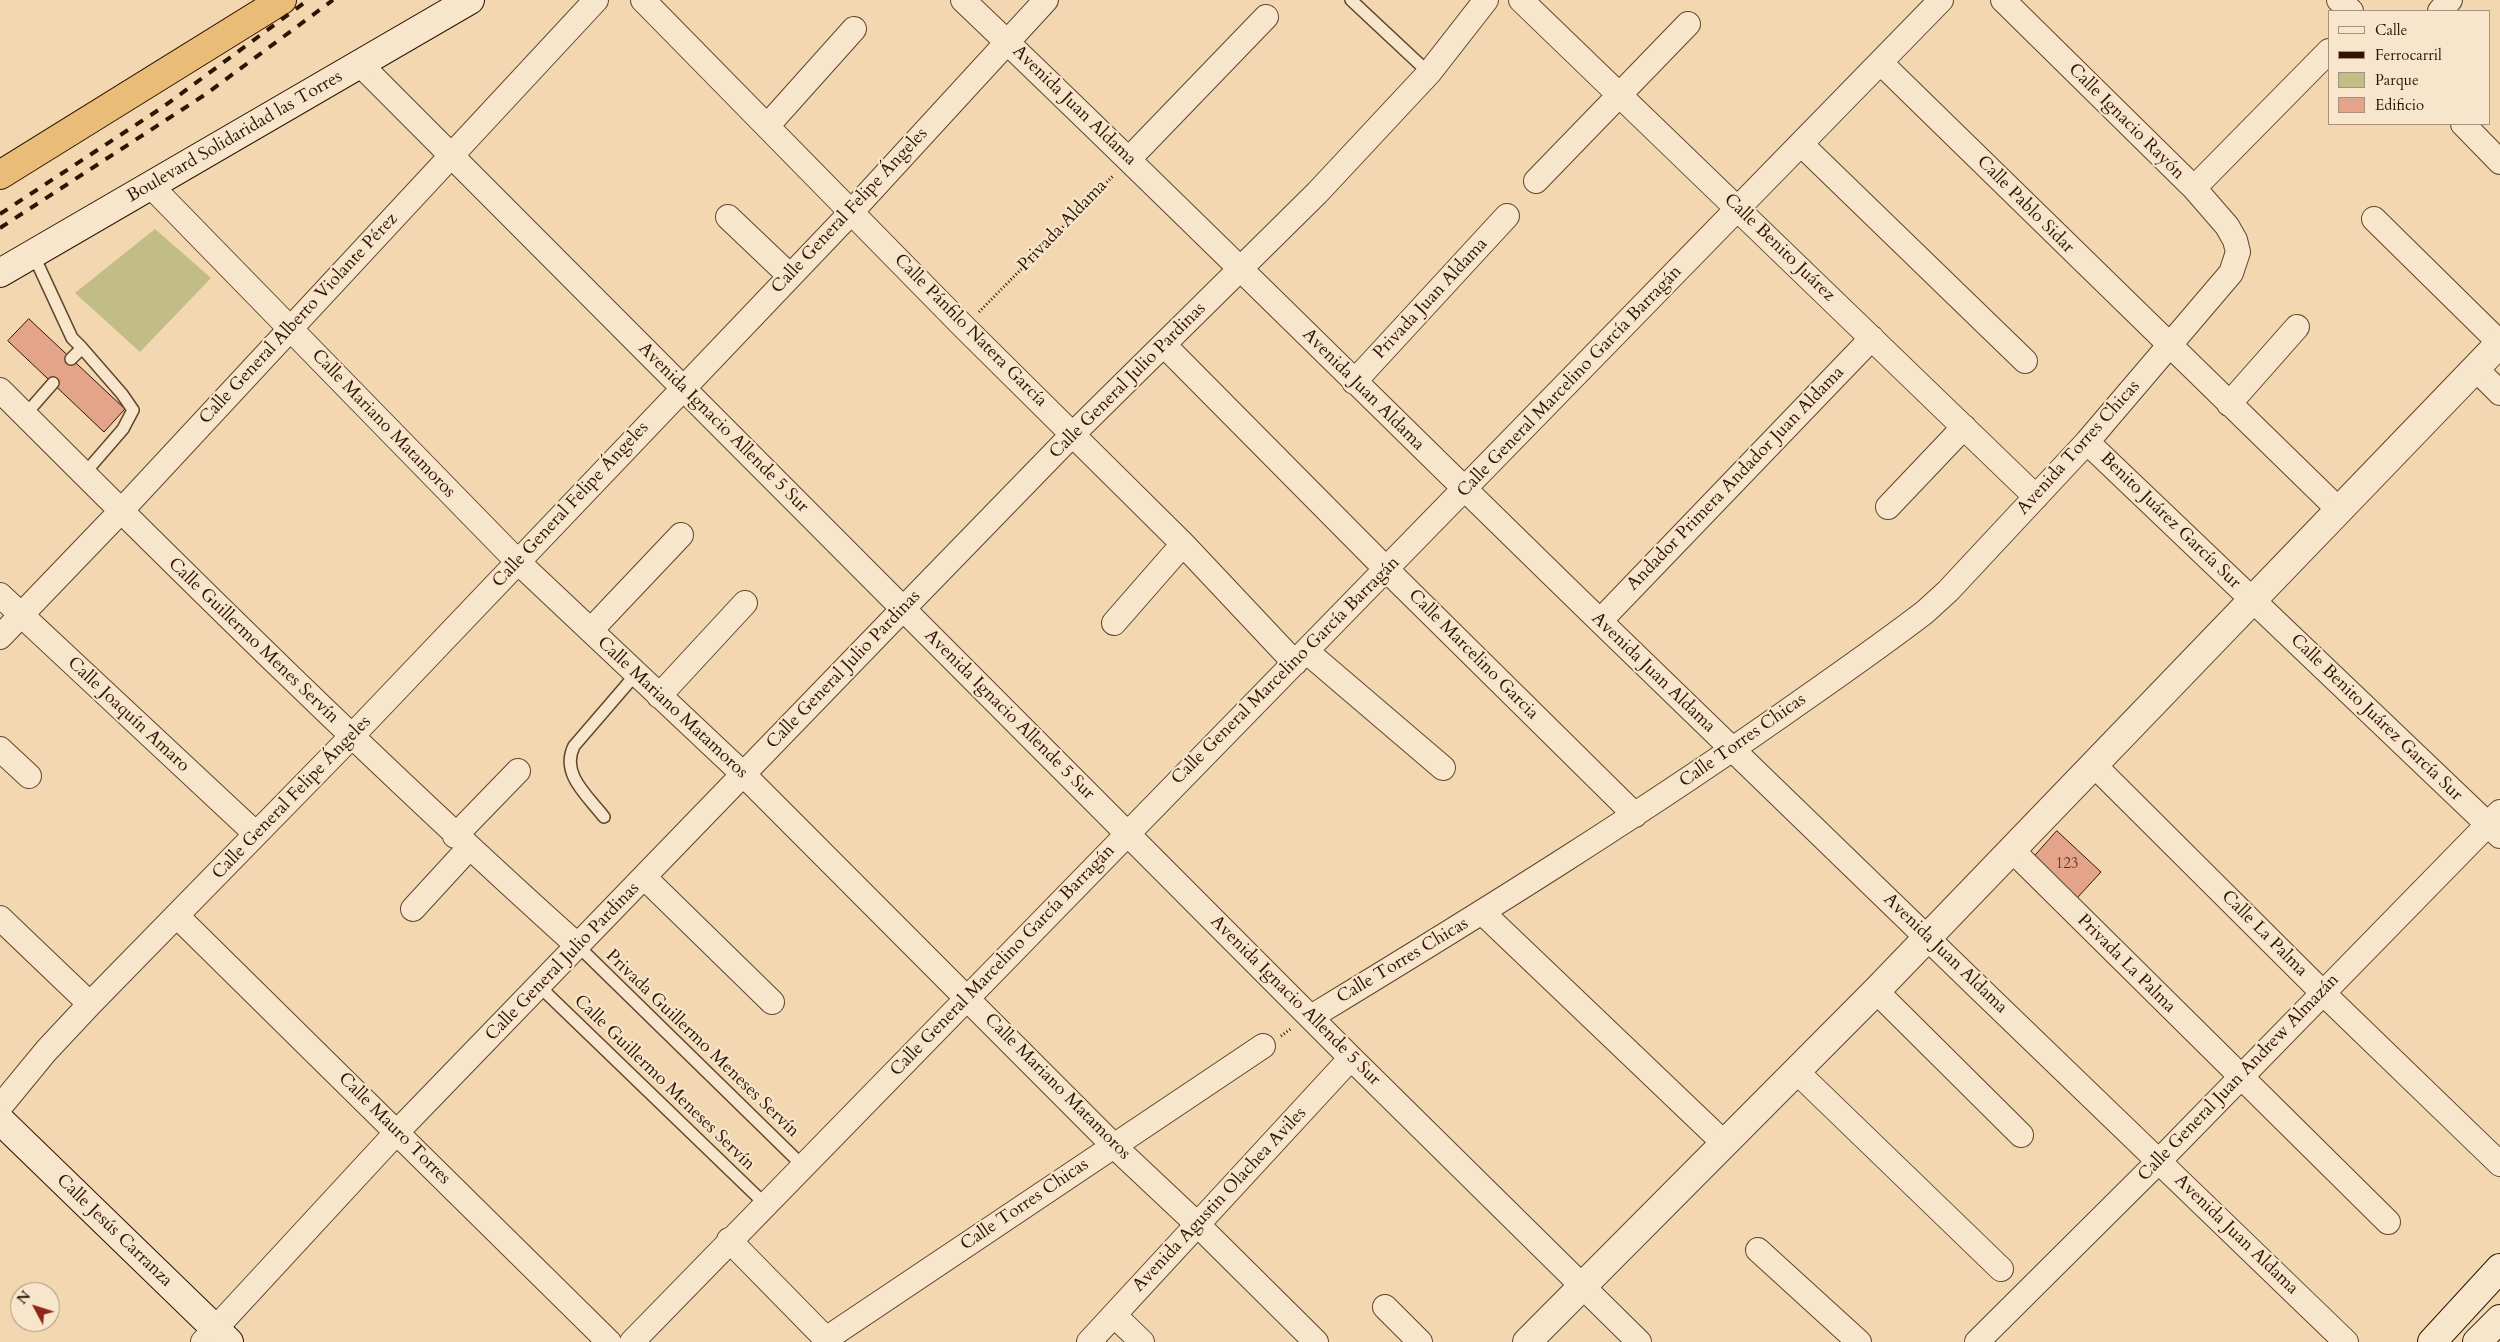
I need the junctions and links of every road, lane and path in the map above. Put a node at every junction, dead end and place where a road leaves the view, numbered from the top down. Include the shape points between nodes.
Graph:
1 (282, 0) edge
2 (470, 0) edge
3 (596, 0) edge
4 (644, 0) edge
5 (963, 0) edge
6 (1046, 0) edge
7 (1352, 0) edge
8 (1486, 0) edge
9 (1520, 0) edge
10 (1940, 0) edge
11 (2003, 0) edge
12 (2339, 0) edge
13 (2450, 0) edge
14 (2350, 10) edge
15 (2441, 10) edge
16 (1266, 17) dead end
17 (1688, 24) dead end
18 (854, 30) dead end
19 (1007, 42) junction
20 (2328, 52) edge
21 (1881, 63) junction
22 (360, 64) junction
23 (1428, 73) junction
24 (1619, 95) junction
25 (768, 125) junction
26 (2464, 125) edge
27 (1801, 144) junction
28 (451, 155) junction
29 (1129, 159) junction
30 (2500, 162) edge
31 (0, 175) edge
32 (1536, 181) dead end
33 (151, 186) junction
34 (2194, 188) junction
35 (1739, 209) junction
36 (852, 211) junction
37 (1507, 216) dead end
38 (728, 217) dead end
39 (2374, 219) dead end
40 (2238, 252) joint
41 (33, 254) junction
42 (1242, 269) junction
43 (0, 273) edge
44 (790, 276) junction
45 (964, 327) junction
46 (2297, 327) dead end
47 (290, 328) junction
48 (1872, 338) junction
49 (2500, 343) edge
50 (1164, 345) junction
51 (2170, 347) junction
52 (82, 348) junction
53 (71, 359) dead end
54 (2025, 361) dead end
55 (2475, 368) junction
56 (1354, 382) junction
57 (53, 384) dead end
58 (683, 387) junction
59 (0, 390) edge
60 (2500, 393) edge
61 (2229, 404) junction
62 (25, 415) junction
63 (1964, 426) junction
64 (1072, 435) junction
65 (2087, 442) junction
66 (84, 474) junction
67 (1465, 490) junction
68 (2036, 497) junction
69 (1888, 507) dead end
70 (2339, 510) junction
71 (121, 511) junction
72 (681, 536) dead end
73 (1183, 544) junction
74 (518, 562) junction
75 (1387, 570) junction
76 (0, 595) edge
77 (2253, 600) junction
78 (746, 603) dead end
79 (903, 608) junction
80 (21, 616) junction
81 (1600, 621) junction
82 (1114, 623) dead end
83 (591, 630) junction
84 (1902, 630) joint
85 (0, 637) edge
86 (1301, 657) junction
87 (636, 674) junction
88 (659, 696) junction
89 (351, 737) junction
90 (0, 749) edge
91 (1732, 750) junction
92 (2094, 765) junction
93 (1443, 768) dead end
94 (518, 771) dead end
95 (743, 774) junction
96 (29, 776) dead end
97 (1635, 815) junction
98 (604, 817) dead end
99 (2496, 824) edge
100 (1126, 833) junction
101 (256, 834) junction
102 (462, 842) junction
103 (2012, 850) junction
104 (644, 877) junction
105 (413, 909) dead end
106 (1483, 913) junction
107 (177, 916) junction
108 (0, 918) edge
109 (1928, 937) junction
110 (578, 946) junction
111 (539, 986) junction
112 (1876, 991) junction
113 (2323, 993) junction
114 (969, 998) junction
115 (772, 1002) dead end
116 (90, 1004) junction
117 (1311, 1017) junction
118 (1263, 1046) joint
119 (1352, 1058) junction
120 (1796, 1071) junction
121 (2241, 1077) junction
122 (0, 1107) edge
123 (0, 1120) edge
124 (397, 1132) junction
125 (2022, 1135) dead end
126 (1726, 1144) junction
127 (1114, 1146) junction
128 (2158, 1161) junction
129 (2500, 1164) edge
130 (803, 1166) junction
131 (765, 1204) junction
132 (2388, 1222) dead end
133 (1198, 1225) junction
134 (729, 1240) junction
135 (1758, 1250) dead end
136 (2500, 1268) edge
137 (2001, 1269) dead end
138 (1582, 1288) junction
139 (1385, 1307) dead end
140 (1114, 1315) junction
141 (2500, 1319) edge
142 (216, 1338) edge
143 (827, 1340) edge
144 (1984, 1340) edge
145 (609, 1342) edge
146 (632, 1342) edge
147 (1089, 1342) edge
148 (1142, 1342) edge
149 (1316, 1342) edge
150 (1420, 1342) edge
151 (1527, 1342) edge
152 (1639, 1342) edge
153 (1859, 1342) edge
154 (2346, 1342) edge
155 (2432, 1342) edge
156 (2478, 1342) edge

1 - 31 highway
2 - 22 street, Boulevard Solidaridad las Torres
3 - 28 street, Calle General Alberto Violante Pérez
4 - 25 street, Calle Pánfilo Natera García
5 - 19 street, Avenida Juan Aldama
6 - 19 street, Calle General Felipe Ángeles
7 - 23 lane
8 - 23 street, Calle General Julio Pardinas
9 - 24 street, Calle Benito Juárez
10 - 21 street, Calle General Marcelino García Barragán
11 - 34 street, Calle Ignacio Rayón
12 - 14 street
13 - 15 street
16 - 29 street
17 - 24 street
18 - 25 street
19 - 29 street, Avenida Juan Aldama
19 - 36 street, Calle General Felipe Ángeles
20 - 34 street
21 - 27 street, Calle General Marcelino García Barragán
21 - 51 street, Calle Pablo Sidar
22 - 28 street, Avenida Ignacio Allende 5 Sur
22 - 33 street, Boulevard Solidaridad las Torres
23 - 42 street, Calle General Julio Pardinas
24 - 32 street
24 - 35 street, Calle Benito Juárez
25 - 36 street, Calle Pánfilo Natera García
26 - 30 street
27 - 35 street, Calle General Marcelino García Barragán
27 - 54 street
28 - 47 street, Calle General Alberto Violante Pérez
28 - 58 street, Avenida Ignacio Allende 5 Sur
29 - 42 street, Avenida Juan Aldama
29 - 45 path, Privada Aldama
33 - 41 street, Boulevard Solidaridad las Torres
33 - 47 street, Calle Mariano Matamoros
34 - 40 street, Calle Ignacio Rayón via 2227,226
35 - 48 street, Calle Benito Juárez
35 - 67 street, Calle General Marcelino García Barragán
36 - 44 street, Calle General Felipe Ángeles
36 - 45 street, Calle Pánfilo Natera García
37 - 56 street, Privada Juan Aldama
38 - 44 street
39 - 49 street
40 - 51 street, Avenida Torres Chicas via 2231,273
41 - 43 street, Boulevard Solidaridad las Torres
41 - 52 lane via 72,338
42 - 50 street, Calle General Julio Pardinas
42 - 56 street, Avenida Juan Aldama
44 - 58 street, Calle General Felipe Ángeles
45 - 64 street, Calle Pánfilo Natera García
46 - 61 street
47 - 71 street, Calle General Alberto Violante Pérez
47 - 74 street, Calle Mariano Matamoros
48 - 63 street, Calle Benito Juárez
48 - 81 street, Andador Primera Andador Juan Aldama
49 - 55 street
50 - 64 street, Calle General Julio Pardinas
50 - 75 street, Calle Marcelino Garcia
51 - 61 street, Calle Pablo Sidar
51 - 65 street, Avenida Torres Chicas
52 - 53 lane
52 - 66 lane via 133,410 123,429
55 - 60 street
55 - 70 street
56 - 67 street, Avenida Juan Aldama
57 - 62 lane
58 - 74 street, Calle General Felipe Ángeles
58 - 79 street, Avenida Ignacio Allende 5 Sur
59 - 62 street, Calle Guillermo Menes Servín
61 - 70 street, Calle Pablo Sidar
62 - 66 street, Calle Guillermo Menes Servín
63 - 68 street, Calle Benito Juárez
63 - 69 street
64 - 73 street, Calle Pánfilo Natera García
64 - 79 street, Calle General Julio Pardinas
65 - 68 street, Avenida Torres Chicas
65 - 77 street, Benito Juárez García Sur
66 - 71 street, Calle Guillermo Menes Servín
67 - 75 street, Calle General Marcelino García Barragán
67 - 81 street, Avenida Juan Aldama
68 - 84 street, Avenida Torres Chicas via 1948,591
70 - 77 street
71 - 80 street, Calle General Alberto Violante Pérez
71 - 89 street, Calle Guillermo Menes Servín
72 - 83 street
73 - 82 street
73 - 86 street, Calle Pánfilo Natera García
74 - 83 street, Calle Mariano Matamoros
74 - 89 street, Calle General Felipe Ángeles
75 - 86 street, Calle General Marcelino García Barragán
75 - 97 street, Calle Marcelino Garcia
76 - 80 street, Calle Joaquín Amaro
77 - 92 street
77 - 99 street, Calle Benito Juárez García Sur
78 - 88 street
79 - 95 street, Calle General Julio Pardinas
79 - 100 street, Avenida Ignacio Allende 5 Sur
80 - 85 street, Calle General Alberto Violante Pérez
80 - 101 street, Calle Joaquín Amaro
81 - 91 street, Avenida Juan Aldama
83 - 87 street, Calle Mariano Matamoros
84 - 91 street, Calle Torres Chicas
86 - 93 street, Calle Pánfilo Natera García
86 - 100 street, Calle General Marcelino García Barragán
87 - 88 street, Calle Mariano Matamoros
87 - 98 lane via 574,746 570,755 570,769 576,782
88 - 95 street, Calle Mariano Matamoros
89 - 101 street, Calle General Felipe Ángeles
89 - 102 street, Calle Guillermo Menes Servín
90 - 96 street
91 - 97 street, Calle Torres Chicas
91 - 109 street, Avenida Juan Aldama
92 - 103 street
92 - 113 street, Calle La Palma
94 - 102 street
95 - 104 street, Calle General Julio Pardinas
95 - 114 street, Calle Mariano Matamoros
97 - 106 street, Calle Torres Chicas
99 - 113 street, Calle General Juan Andrew Almazán
100 - 114 street, Calle General Marcelino García Barragán
100 - 117 street, Avenida Ignacio Allende 5 Sur
101 - 107 street, Calle General Felipe Ángeles
102 - 105 street
102 - 110 street, Calle Guillermo Menes Servín
103 - 109 street
103 - 121 street, Privada La Palma
104 - 110 street, Calle General Julio Pardinas
104 - 115 street
106 - 117 street, Calle Torres Chicas
106 - 126 street
107 - 116 street, Calle General Felipe Ángeles
107 - 124 street, Calle Mauro Torres
108 - 116 street
109 - 112 street
109 - 128 street, Avenida Juan Aldama
110 - 111 street, Calle General Julio Pardinas
110 - 130 lane, Privada Guillermo Meneses Servín
111 - 124 street, Calle General Julio Pardinas
111 - 131 lane, Calle Guillermo Meneses Servín
112 - 120 street
112 - 125 street
113 - 121 street, Calle General Juan Andrew Almazán
113 - 129 street, Calle La Palma
114 - 127 street, Calle Mariano Matamoros
114 - 130 street, Calle General Marcelino García Barragán
116 - 122 street, Calle General Felipe Ángeles
117 - 118 path
117 - 119 street, Avenida Ignacio Allende 5 Sur
118 - 127 street, Calle Torres Chicas
119 - 133 street, Avenida Agustin Olachea Aviles
119 - 138 street, Avenida Ignacio Allende 5 Sur
120 - 126 street
120 - 137 street
121 - 128 street, Calle General Juan Andrew Almazán
121 - 132 street, Privada La Palma
123 - 142 street, Calle Jesús Carranza
124 - 142 street, Calle General Julio Pardinas
124 - 145 street, Calle Mauro Torres
126 - 138 street
127 - 133 street, Calle Mariano Matamoros
127 - 143 street, Calle Torres Chicas
128 - 144 street, Calle General Juan Andrew Almazán
128 - 154 street, Avenida Juan Aldama
130 - 131 street, Calle General Marcelino García Barragán
131 - 134 street, Calle General Marcelino García Barragán
133 - 140 street, Avenida Agustin Olachea Aviles
133 - 149 street, Calle Mariano Matamoros
134 - 143 street
134 - 146 street, Calle General Marcelino García Barragán
135 - 153 street
136 - 155 street
138 - 151 street
138 - 152 street, Avenida Ignacio Allende 5 Sur
139 - 150 street
140 - 147 street, Avenida Agustin Olachea Aviles
140 - 148 street
141 - 156 street

